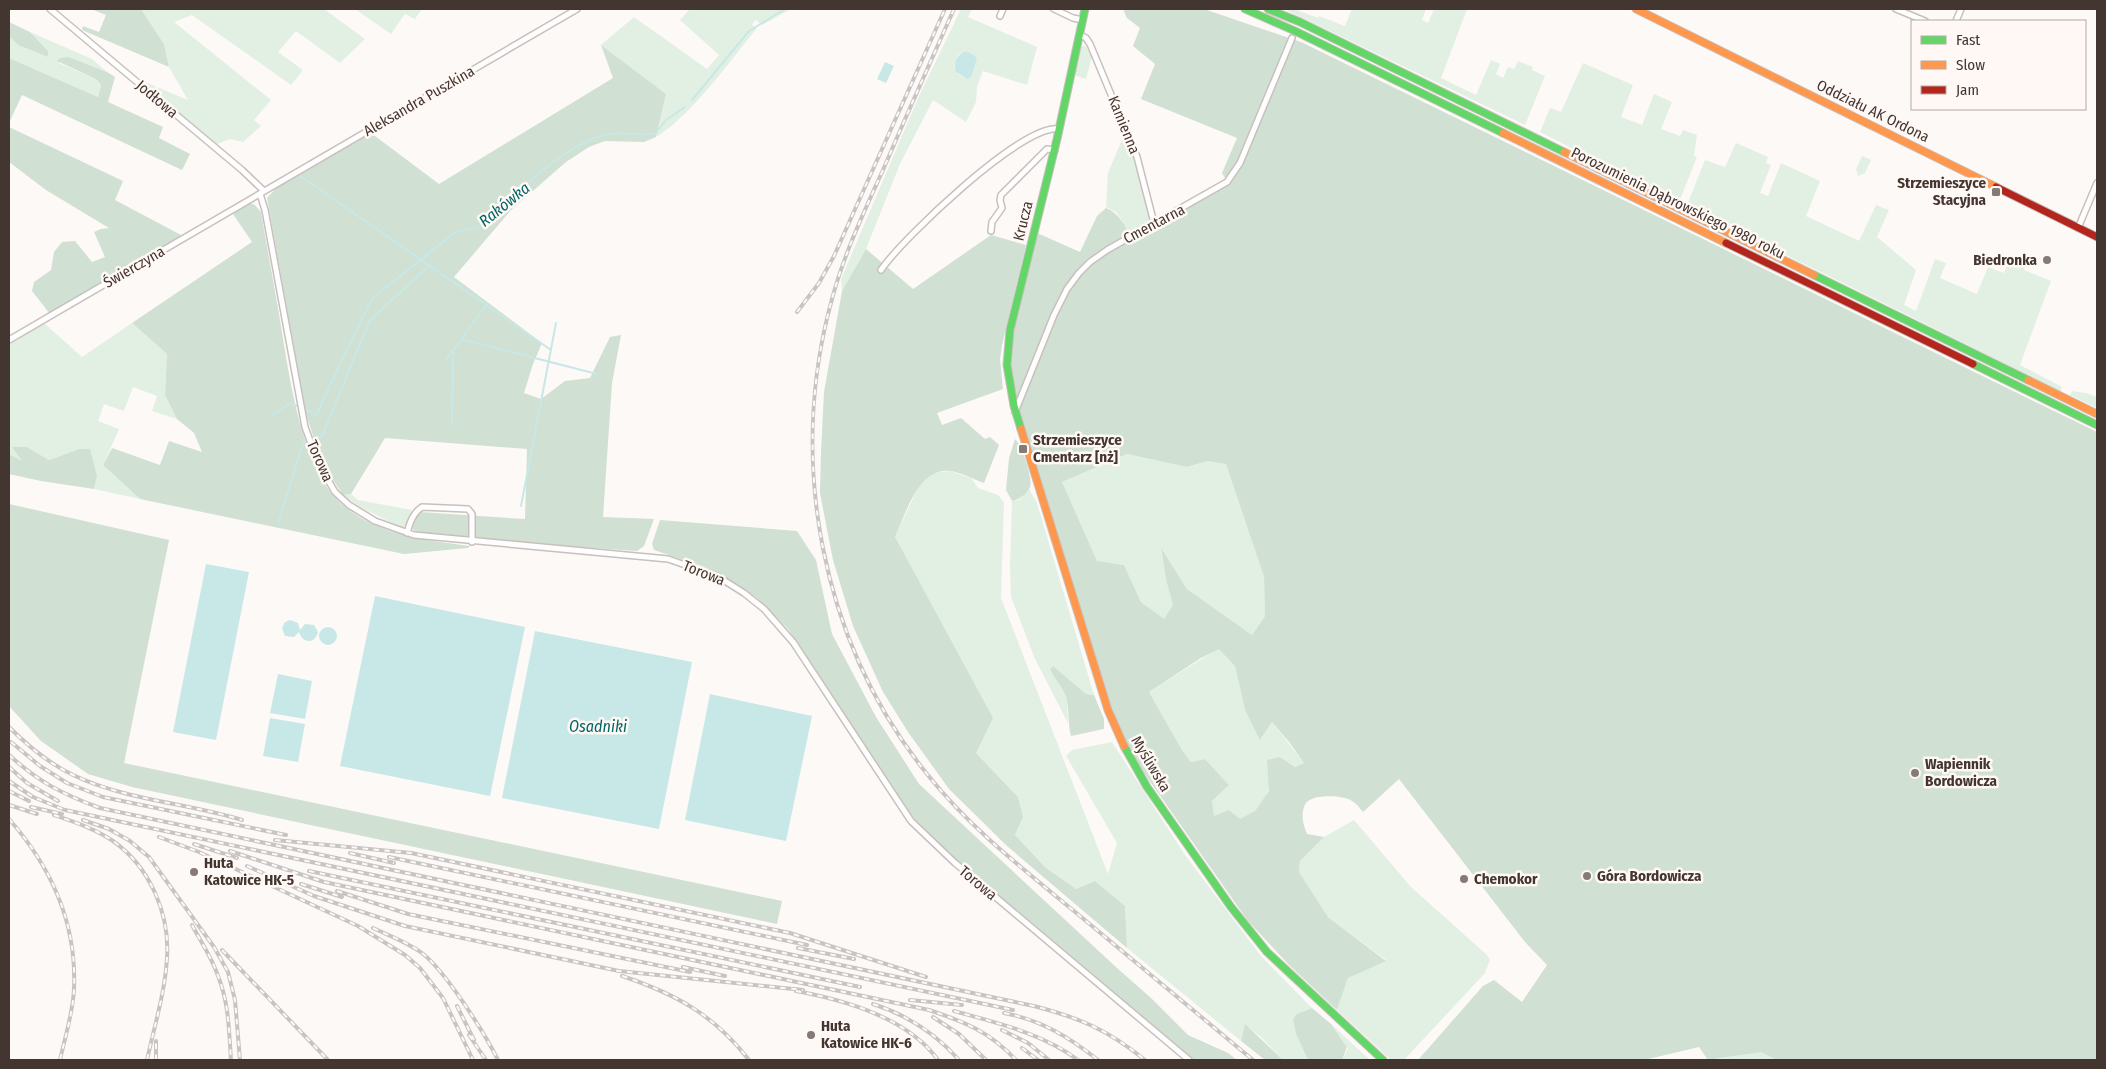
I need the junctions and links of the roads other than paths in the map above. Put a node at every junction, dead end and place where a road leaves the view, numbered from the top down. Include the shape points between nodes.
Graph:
1 (50, 9) edge
2 (578, 9) edge
3 (1003, 9) edge
4 (1054, 9) edge
5 (1085, 9) edge
6 (1245, 9) edge
7 (1268, 9) edge
8 (1636, 9) edge
9 (1896, 9) edge
10 (1000, 16) dead end
11 (1083, 20) junction
12 (1922, 20) edge
13 (1080, 35) junction
14 (1292, 38) dead end
15 (1059, 129) junction
16 (1055, 150) junction
17 (2097, 183) edge
18 (262, 192) junction
19 (1154, 222) junction
20 (2078, 228) junction
21 (991, 231) dead end
22 (2097, 237) edge
23 (881, 270) dead end
24 (9, 340) edge
25 (1015, 412) junction
26 (2097, 414) edge
27 (2097, 425) edge
28 (407, 533) junction
29 (472, 542) junction
30 (1189, 1060) edge
31 (1383, 1060) edge

1 - 18 street, Jodłowa via 242,170
2 - 18 street, Aleksandra Puszkina
3 - 10 street
4 - 11 street
5 - 11 main road
6 - 27 main road, Porozumienia Dąbrowskiego 1980 roku via 1296,31
7 - 26 main road, Porozumienia Dąbrowskiego 1980 roku
8 - 20 main road, Oddziału AK Ordona
9 - 12 street
11 - 13 main road
13 - 15 main road
13 - 19 street, Kamienna via 1090,44 1129,134
14 - 19 street, Cmentarna via 1231,178
15 - 16 main road
15 - 23 street via 1029,139 1000,156 920,227
16 - 21 street, Krucza via 1048,149 1001,195 1002,208 992,222
16 - 25 main road, Krucza via 1008,343 1008,373
17 - 20 street
18 - 24 street, Świerczyna
18 - 28 street, Torowa via 305,427 318,462 334,492 349,505 375,521
19 - 25 street, Cmentarna via 1096,257 1072,282 1054,315
20 - 22 main road, Oddziału AK Ordona
25 - 31 main road, Myśliwska via 1100,687 1117,734 1133,764 1252,934 1290,975
28 - 29 street, Torowa
28 - 29 street via 410,522 422,506 468,509 472,514
29 - 30 street, Torowa via 668,560 706,571 744,593 769,614 793,642 907,817 955,864

